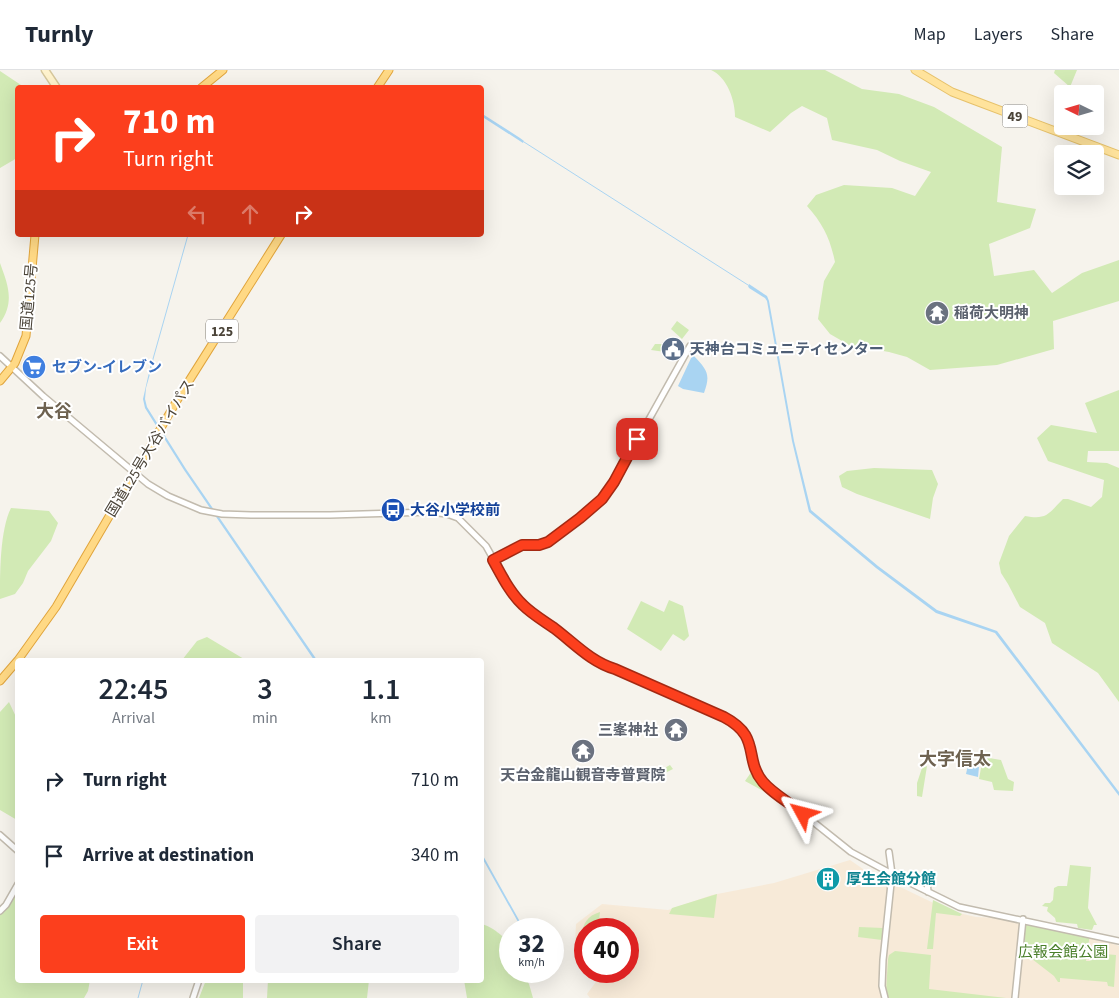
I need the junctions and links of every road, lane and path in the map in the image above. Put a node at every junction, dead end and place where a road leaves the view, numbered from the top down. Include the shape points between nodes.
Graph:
1 (45, 70) edge
2 (223, 70) edge
3 (389, 70) edge
4 (915, 70) edge
5 (55, 85) edge
6 (205, 85) edge
7 (379, 85) edge
8 (1119, 155) edge
9 (34, 237) edge
10 (280, 237) edge
11 (690, 346) dead end
12 (0, 356) edge
13 (12, 368) junction
14 (0, 381) edge
15 (135, 473) junction
16 (493, 560) junction
17 (19, 658) edge
18 (15, 664) edge
19 (0, 681) edge
20 (0, 835) edge
21 (15, 848) edge
22 (889, 852) dead end
23 (892, 874) junction
24 (905, 880) junction
25 (15, 889) edge
26 (928, 892) junction
27 (0, 911) edge
28 (1023, 919) junction
29 (1119, 941) edge
30 (197, 983) edge
31 (193, 998) edge
32 (885, 998) edge
33 (1015, 998) edge

1 - 5 main road
2 - 6 highway
3 - 7 highway
4 - 8 main road, 49 via 973,100
9 - 13 highway, 国道125号 via 28,327
10 - 15 highway, 国道125号大谷バイパス / 125
11 - 16 street via 602,499 552,540 518,547
12 - 13 street
13 - 14 highway, 国道125号
13 - 15 street
15 - 16 street via 168,496 222,514 440,512 463,522 486,546
15 - 17 highway, 国道125号大谷バイパス / 125 via 56,607
16 - 23 street via 523,605 590,658 733,721 745,732 758,774 768,787 851,852
18 - 19 highway, 国道125号大谷バイパス / 125
20 - 21 street
22 - 23 street
23 - 24 street
23 - 32 street via 883,960
24 - 26 street
24 - 26 street via 914,875 927,880
25 - 27 street
26 - 28 street via 970,910
28 - 29 street
28 - 33 street
30 - 31 street

